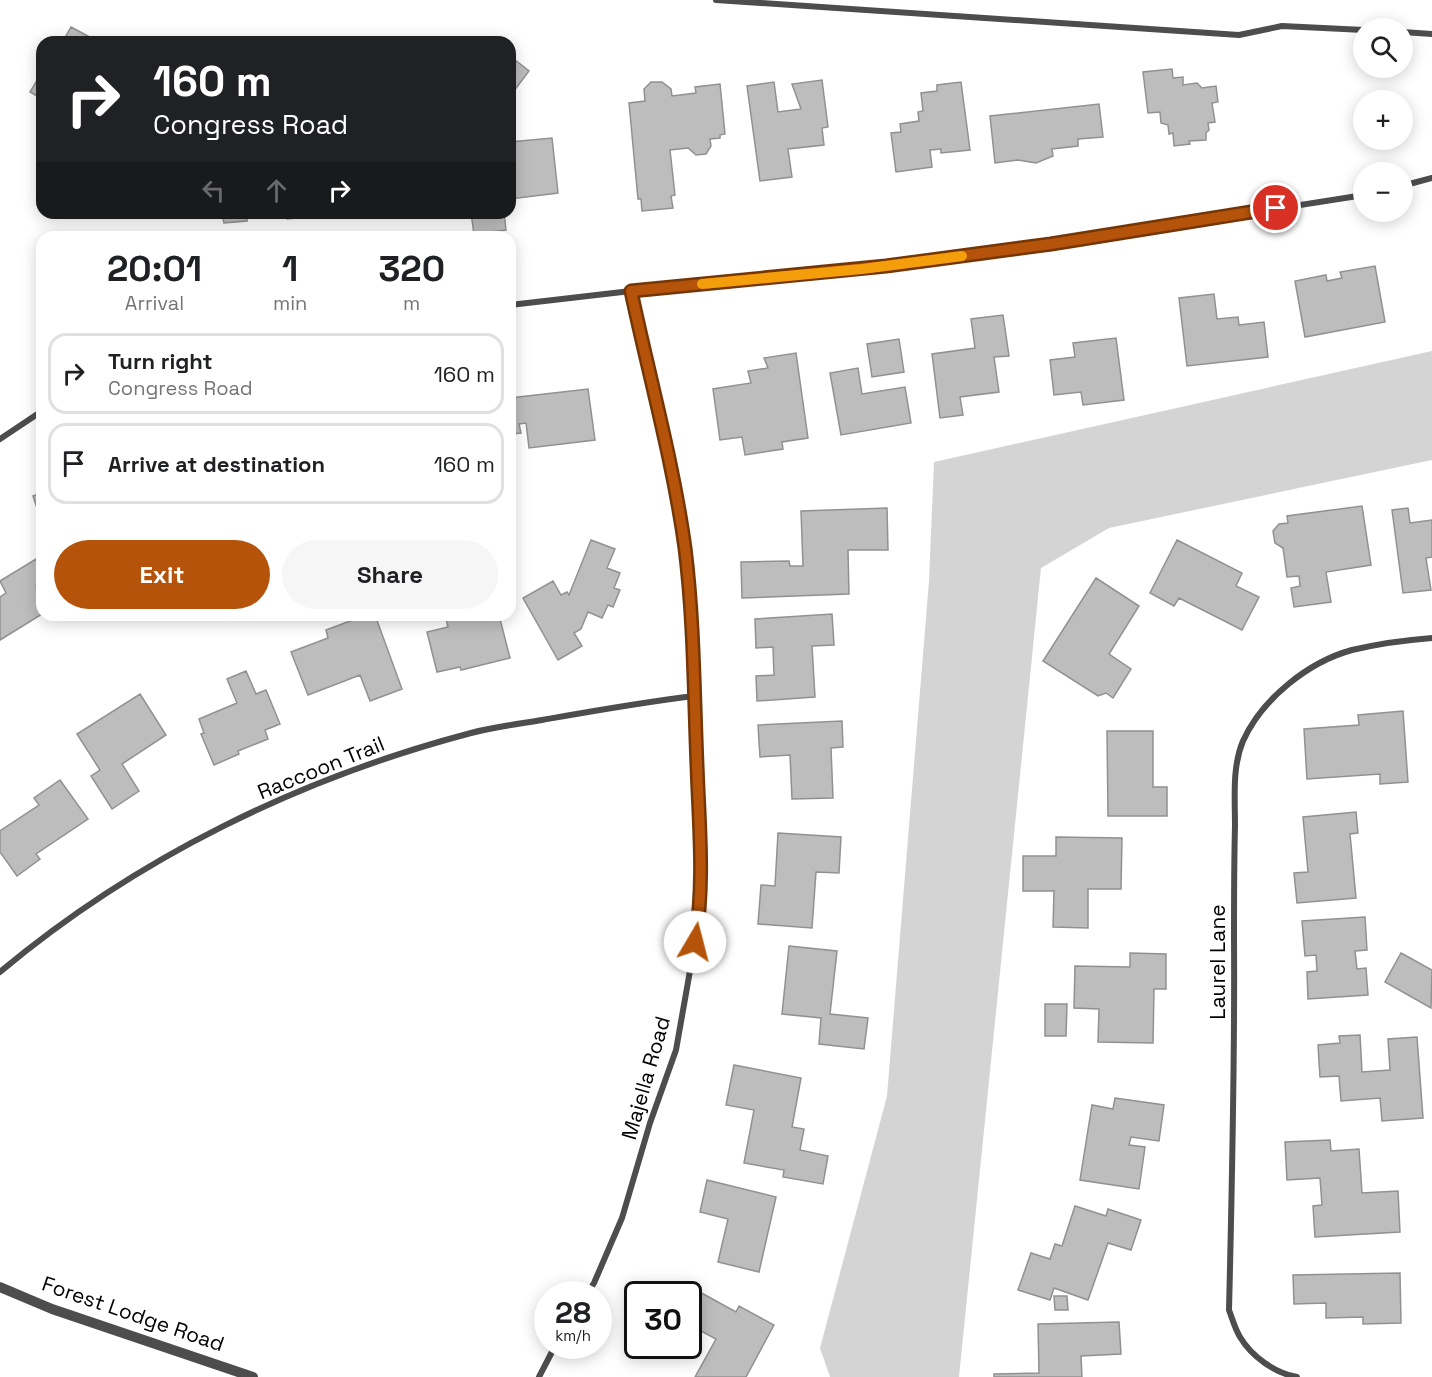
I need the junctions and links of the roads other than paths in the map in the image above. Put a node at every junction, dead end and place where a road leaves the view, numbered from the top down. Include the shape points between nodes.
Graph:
1 (716, 0) edge
2 (1353, 29) edge
3 (1413, 33) edge
4 (1432, 34) edge
5 (1432, 178) edge
6 (1413, 183) edge
7 (1353, 197) edge
8 (631, 291) junction
9 (516, 304) edge
10 (36, 415) edge
11 (0, 439) edge
12 (1432, 638) edge
13 (695, 696) junction
14 (0, 972) edge
15 (595, 1281) edge
16 (0, 1287) edge
17 (548, 1359) edge
18 (254, 1377) edge
19 (539, 1377) edge
20 (1297, 1377) edge

1 - 2 street via 1239,35 1282,26
3 - 4 street
5 - 6 street
7 - 8 street via 886,266
8 - 9 street
8 - 13 street, Majella Road via 685,548
10 - 11 street
12 - 20 street, Laurel Lane via 1350,651 1314,666 1260,712 1243,741 1236,768 1235,1099 1229,1310 1240,1337 1253,1353 1286,1375
13 - 14 street, Raccoon Trail via 626,704 472,733 324,780 173,852 43,936
13 - 15 street, Majella Road via 701,838 699,920 675,1050 622,1218
16 - 18 street, Forest Lodge Road via 52,1309
17 - 19 street

